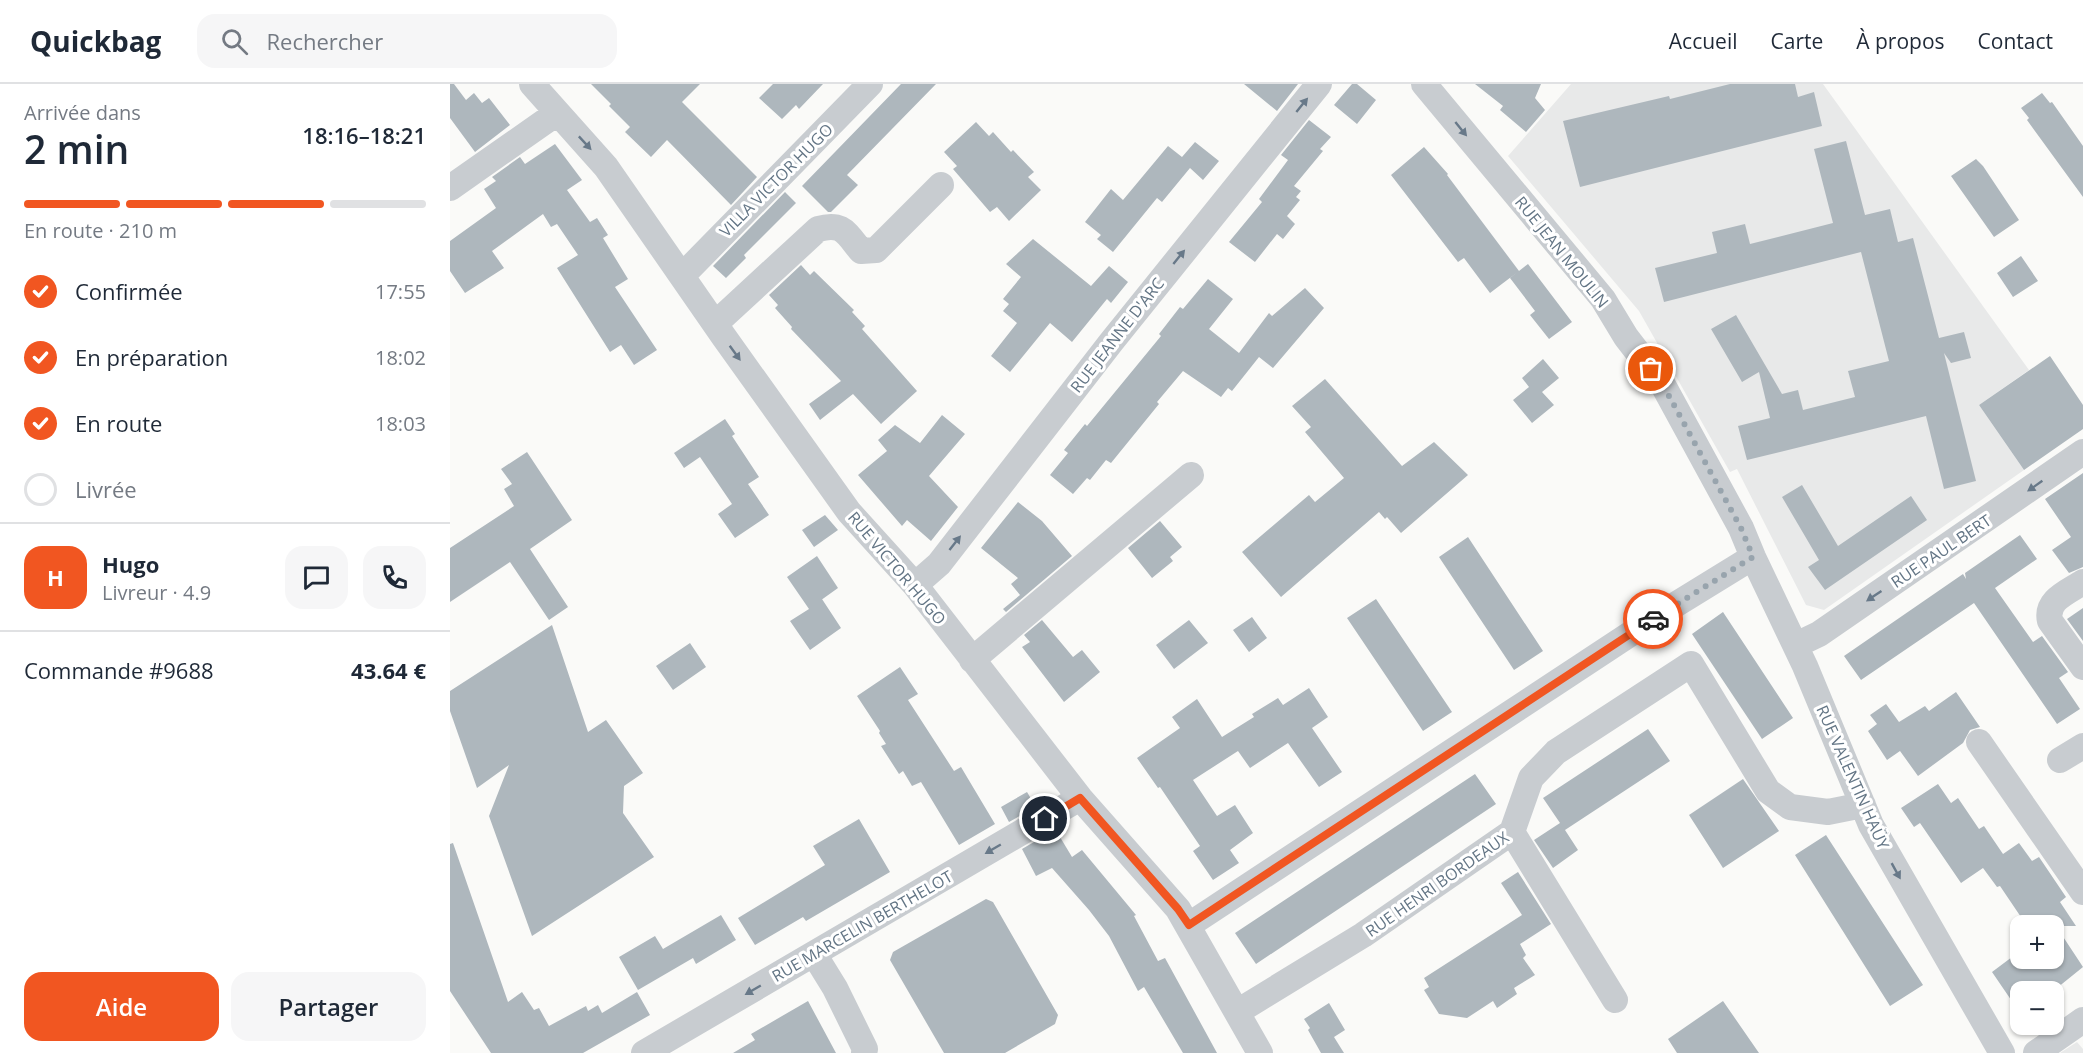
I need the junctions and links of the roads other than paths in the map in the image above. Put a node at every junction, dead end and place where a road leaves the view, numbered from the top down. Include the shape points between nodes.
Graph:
1 (532, 84) edge
2 (870, 84) edge
3 (1319, 84) edge
4 (1424, 84) edge
5 (557, 113) junction
6 (941, 185) dead end
7 (450, 188) edge
8 (682, 276) junction
9 (715, 324) junction
10 (2083, 452) edge
11 (1191, 475) dead end
12 (1753, 557) junction
13 (2083, 582) edge
14 (915, 585) junction
15 (1796, 645) junction
16 (972, 660) junction
17 (2083, 667) edge
18 (1979, 742) dead end
19 (2083, 746) edge
20 (2060, 760) dead end
21 (1080, 798) junction
22 (1863, 805) junction
23 (1512, 832) junction
24 (2083, 892) edge
25 (1189, 925) junction
26 (814, 954) junction
27 (1615, 1000) dead end
28 (1237, 1012) junction
29 (2083, 1020) edge
30 (644, 1053) edge
31 (864, 1053) edge
32 (1260, 1053) edge
33 (2002, 1053) edge
34 (2036, 1053) edge

1 - 5 street, RUE VICTOR HUGO
2 - 8 street, VILLA VICTOR HUGO
14 -> 3 street, RUE JEANNE D'ARC via 939,564
4 -> 12 street, RUE JEAN MOULIN via 1603,299 1663,385
5 - 7 street
5 -> 8 street, RUE VICTOR HUGO via 606,167
6 - 9 street via 876,250 861,250 844,230 831,225 818,229
8 - 9 street, RUE VICTOR HUGO
9 -> 14 street, RUE VICTOR HUGO via 849,512
10 -> 15 street, RUE PAUL BERT via 1819,634
11 - 16 street
12 - 15 street, RUE VALENTIN HAÜY
12 - 25 street via 1617,642
13 - 17 street via 2052,603 2048,612 2050,621
14 - 16 street, RUE VICTOR HUGO
15 - 22 street, RUE VALENTIN HAÜY
16 - 21 street, RUE VICTOR HUGO
18 - 24 street
19 - 20 street
21 - 25 street, RUE VICTOR HUGO
21 -> 26 street, RUE MARCELIN BERTHELOT
22 - 23 street, RUE HENRI BORDEAUX via 1828,812 1790,807 1768,791 1691,664 1556,752 1531,778
22 -> 33 street, RUE VALENTIN HAÜY via 1903,883
23 - 27 street
23 - 28 street, RUE HENRI BORDEAUX via 1363,935
25 - 28 street, RUE VICTOR HUGO
26 -> 30 street, RUE MARCELIN BERTHELOT
26 - 31 street via 835,988
28 - 32 street, RUE VICTOR HUGO
29 - 34 street

